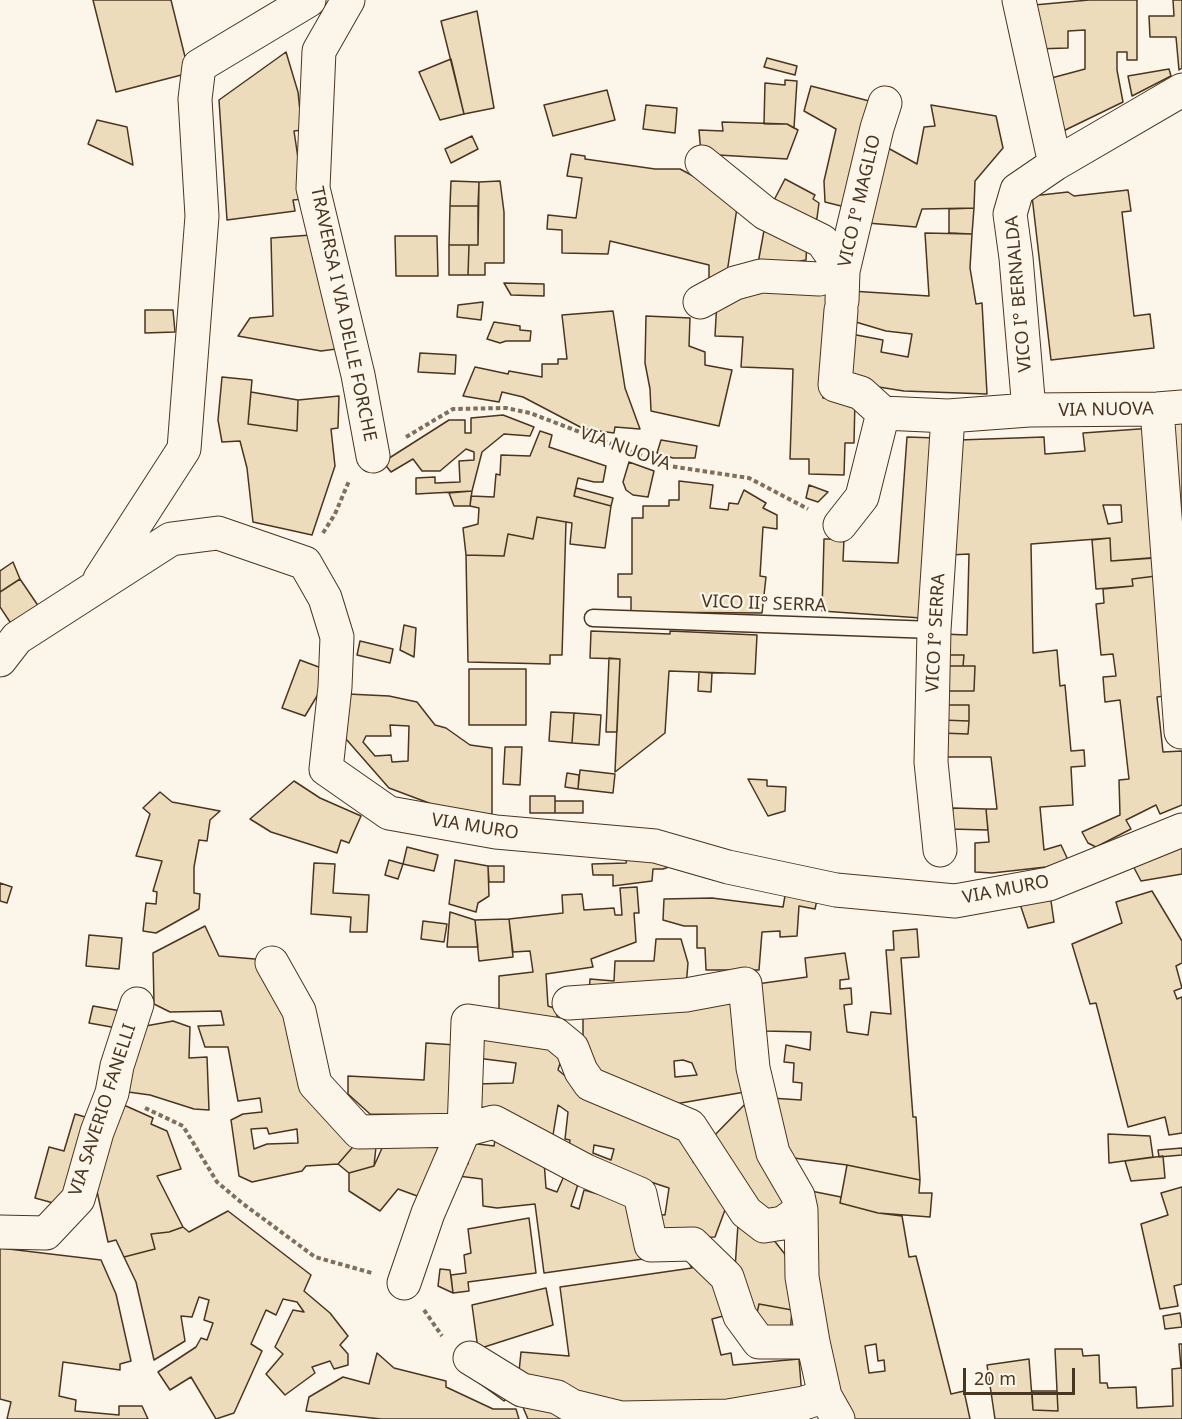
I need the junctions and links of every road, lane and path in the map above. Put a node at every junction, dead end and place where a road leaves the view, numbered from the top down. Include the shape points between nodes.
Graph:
1 (309, 0) edge
2 (348, 0) edge
3 (1019, 0) edge
4 (1182, 90) edge
5 (885, 103) dead end
6 (702, 162) dead end
7 (1056, 164) junction
8 (842, 294) junction
9 (700, 302) dead end
10 (1170, 408) edge
11 (1029, 410) junction
12 (883, 412) junction
13 (948, 416) junction
14 (373, 456) junction
15 (840, 525) joint
16 (305, 563) junction
17 (94, 588) junction
18 (593, 618) dead end
19 (934, 630) junction
20 (0, 660) edge
21 (1181, 732) edge
22 (1182, 830) edge
23 (940, 850) dead end
24 (272, 963) dead end
25 (137, 1004) dead end
26 (568, 1004) dead end
27 (112, 1093) junction
28 (464, 1130) junction
29 (801, 1210) junction
30 (0, 1232) edge
31 (404, 1283) junction
32 (813, 1342) junction
33 (470, 1358) joint
34 (831, 1407) edge

1 - 17 street via 199,66 195,99 202,216 184,449
2 - 14 street, TRAVERSA I VIA DELLE FORCHE via 319,51 313,188 358,375
3 - 7 street
4 - 7 street, VICO I° BERNALDA
5 - 8 street, VICO I° MAGLIO
6 - 8 street via 765,213 822,241
7 - 11 street, VICO I° BERNALDA via 1017,190 1010,214
8 - 9 street via 819,279 761,276
8 - 12 street, VICO I° MAGLIO via 835,386 861,393
10 - 11 street, VIA NUOVA
10 - 21 street
11 - 13 street, VIA NUOVA
12 - 13 street, VIA NUOVA
12 - 15 street via 862,496
13 - 19 street, VICO I° SERRA
14 - 15 path, VIA NUOVA via 453,409 506,408 530,413 669,466 749,478
14 - 16 path, VIA NUOVA via 351,477 335,514
16 - 17 street via 218,533 171,539
16 - 22 street, VIA MURO via 325,598 337,637 326,769 389,813 496,832 655,846 728,867 836,890 955,901 1049,884
17 - 20 street via 17,638
18 - 19 lane, VICO II° SERRA
19 - 23 street, VICO I° SERRA via 931,762
24 - 28 street via 299,1011 315,1084 359,1132
25 - 27 street, VIA SAVERIO FANELLI
26 - 29 street via 686,995 745,984 753,1068 772,1153 798,1196
27 - 30 street, VIA SAVERIO FANELLI via 78,1199 46,1233
27 - 31 path via 183,1126 217,1182 315,1257
28 - 29 street via 468,1021 555,1034 572,1048 590,1084 690,1126 746,1212 764,1226 783,1223
28 - 31 street via 428,1213
28 - 32 street via 494,1122 586,1172 640,1194 651,1245 693,1244 728,1276 740,1316 759,1342
29 - 32 street via 802,1277
31 - 33 path via 453,1350
32 - 34 street
33 - 34 street via 522,1390 621,1418 728,1416 804,1403

